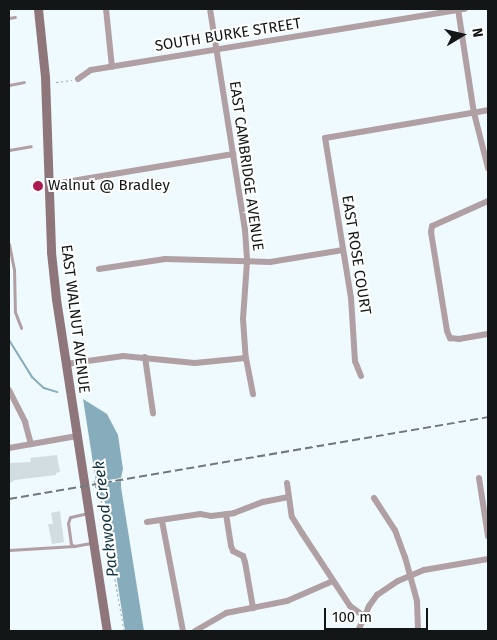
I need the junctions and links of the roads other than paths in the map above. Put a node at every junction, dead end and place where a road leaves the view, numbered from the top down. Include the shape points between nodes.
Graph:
1 (38, 9) edge
2 (106, 9) edge
3 (210, 9) edge
4 (460, 9) edge
5 (15, 17) dead end
6 (9, 18) edge
7 (217, 50) junction
8 (112, 67) junction
9 (78, 79) road end
10 (24, 82) dead end
11 (9, 85) edge
12 (488, 110) edge
13 (474, 113) junction
14 (31, 146) dead end
15 (9, 150) edge
16 (233, 154) junction
17 (488, 168) edge
18 (48, 185) junction
19 (488, 201) edge
20 (9, 244) edge
21 (343, 250) junction
22 (247, 262) junction
23 (98, 270) dead end
24 (21, 328) dead end
25 (488, 334) edge
26 (145, 357) junction
27 (246, 358) junction
28 (66, 364) junction
29 (361, 376) dead end
30 (9, 390) edge
31 (253, 394) dead end
32 (153, 413) dead end
33 (77, 436) junction
34 (31, 444) junction
35 (9, 448) edge
36 (478, 478) dead end
37 (287, 483) dead end
38 (289, 497) junction
39 (374, 498) dead end
40 (89, 513) junction
41 (226, 514) junction
42 (162, 521) junction
43 (147, 522) dead end
44 (488, 536) edge
45 (93, 543) junction
46 (74, 546) junction
47 (9, 550) edge
48 (488, 559) edge
49 (411, 574) junction
50 (333, 581) junction
51 (253, 608) junction
52 (364, 616) junction
53 (108, 631) edge
54 (183, 631) edge
55 (194, 631) edge
56 (358, 631) edge
57 (418, 631) edge

1 - 18 main road, EAST WALNUT AVENUE via 45,77
2 - 8 street
3 - 7 street, EAST CAMBRIDGE AVENUE
4 - 7 street, SOUTH BURKE STREET
4 - 13 street
5 - 6 lane
7 - 8 street, SOUTH BURKE STREET
7 - 16 street, EAST CAMBRIDGE AVENUE
8 - 9 street, SOUTH BURKE STREET via 90,70
10 - 11 lane
12 - 13 street
13 - 17 street
13 - 21 street, EAST ROSE COURT via 325,138
14 - 15 lane
16 - 18 street
16 - 22 street, EAST CAMBRIDGE AVENUE via 246,230
18 - 28 main road, EAST WALNUT AVENUE via 51,252
19 - 25 street via 432,226 450,338
20 - 24 lane via 14,268 15,312
21 - 22 street via 288,260
21 - 29 street, EAST ROSE COURT via 354,321 356,361
22 - 23 street via 165,259
22 - 27 street, EAST CAMBRIDGE AVENUE via 243,319
26 - 27 street via 195,363
26 - 28 street
26 - 32 street
27 - 31 street, EAST CAMBRIDGE AVENUE
28 - 33 main road, EAST WALNUT AVENUE
30 - 34 street
33 - 34 street
33 - 40 main road, EAST WALNUT AVENUE
34 - 35 street
36 - 44 street
37 - 38 street
38 - 41 street
38 - 50 street via 292,517
39 - 49 street via 395,530
40 - 45 main road, EAST WALNUT AVENUE
40 - 46 lane via 70,518 69,532
41 - 42 street via 200,514
41 - 51 street via 231,546 245,562
42 - 43 street
42 - 54 street
45 - 46 lane
45 - 53 main road, EAST WALNUT AVENUE
46 - 47 lane
48 - 49 street
49 - 52 street via 377,596
49 - 57 street via 417,601
50 - 51 street via 287,601
50 - 52 street via 350,606
51 - 55 street via 226,613
52 - 56 street

